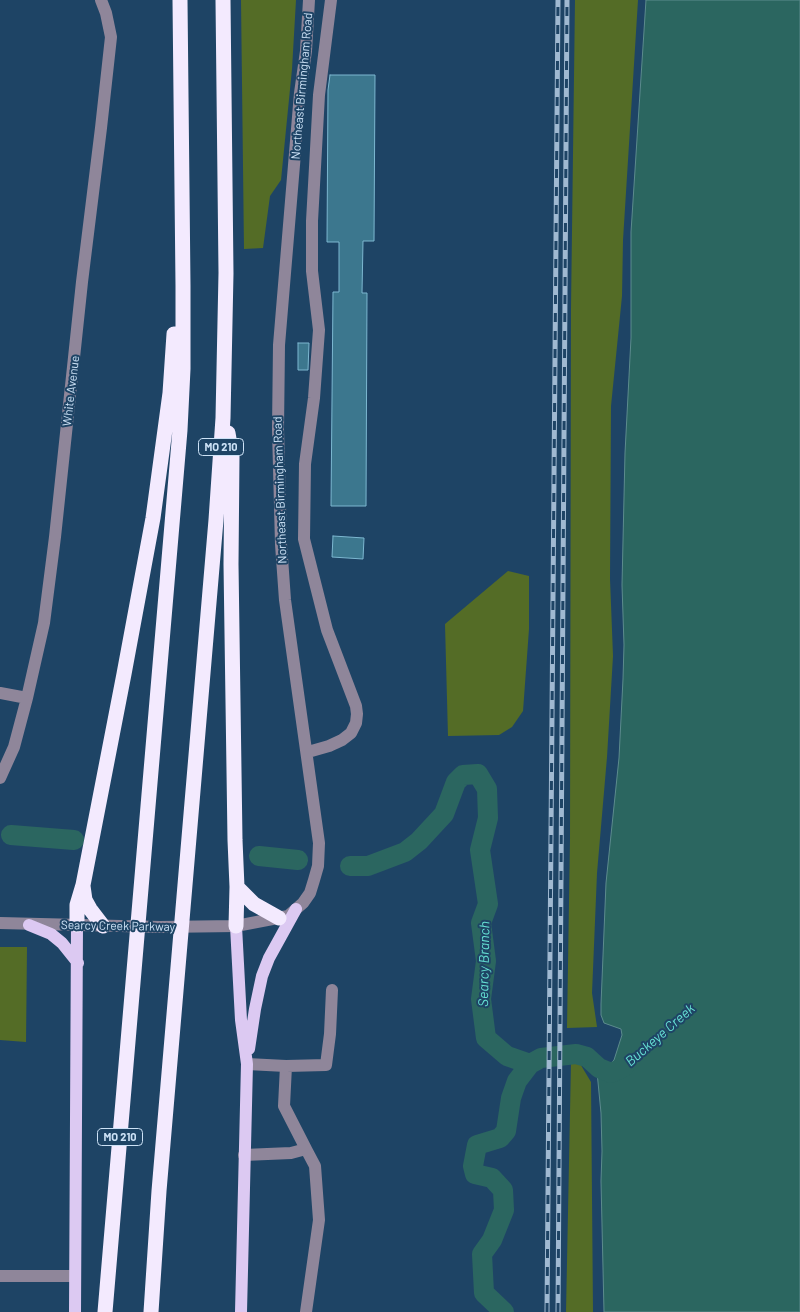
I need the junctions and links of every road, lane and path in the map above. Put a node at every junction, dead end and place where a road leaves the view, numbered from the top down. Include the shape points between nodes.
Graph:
1 (101, 0) edge
2 (180, 0) edge
3 (223, 0) edge
4 (309, 0) edge
5 (331, 0) edge
6 (183, 266) junction
7 (223, 418) junction
8 (304, 539) junction
9 (281, 544) junction
10 (0, 693) edge
11 (27, 698) junction
12 (308, 752) junction
13 (0, 778) edge
14 (82, 885) junction
15 (237, 887) junction
16 (296, 909) junction
17 (279, 918) junction
18 (0, 923) edge
19 (29, 925) junction
20 (77, 925) junction
21 (103, 926) junction
22 (236, 926) junction
23 (78, 963) junction
24 (332, 990) dead end
25 (247, 1064) junction
26 (286, 1066) junction
27 (306, 1149) junction
28 (244, 1155) junction
29 (0, 1276) edge
30 (75, 1276) junction
31 (75, 1312) edge
32 (105, 1312) edge
33 (151, 1312) edge
34 (241, 1312) edge
35 (306, 1312) edge

1 - 11 street, White Avenue via 110,37 102,119 44,623
2 - 6 highway, MO 210
3 - 7 highway, MO 210 via 226,273
4 - 9 street, Northeast Birmingham Road via 279,345
5 - 8 street via 320,95 312,221 312,271 319,330 305,464
6 - 14 highway via 174,320 170,393 153,518
6 - 32 highway, MO 210 via 178,472
7 - 15 highway via 232,456
7 - 33 highway, MO 210
8 - 9 street
8 - 12 street via 327,630 357,714 351,733 329,746
9 - 12 street, Northeast Birmingham Road via 285,600
10 - 11 street
11 - 13 street, White Avenue via 14,746
12 - 16 street, Northeast Birmingham Road via 320,854 310,893
14 - 20 highway
14 - 21 highway via 85,900
15 - 17 highway via 254,904
15 - 22 highway
16 - 17 street, Northeast Birmingham Road
16 - 25 main road via 262,976
17 - 22 street, Northeast Birmingham Road
18 - 19 street, Searcy Creek Parkway
19 - 20 street, Searcy Creek Parkway
19 - 23 main road via 51,934
20 - 21 street, Searcy Creek Parkway
20 - 23 main road
21 - 22 street, Searcy Creek Parkway
22 - 25 main road
23 - 30 main road
24 - 26 street via 326,1065
25 - 26 street
25 - 28 main road
26 - 27 street via 284,1106
27 - 28 street via 291,1153
27 - 35 street via 315,1166 318,1220
28 - 34 main road
29 - 30 street
30 - 31 main road

